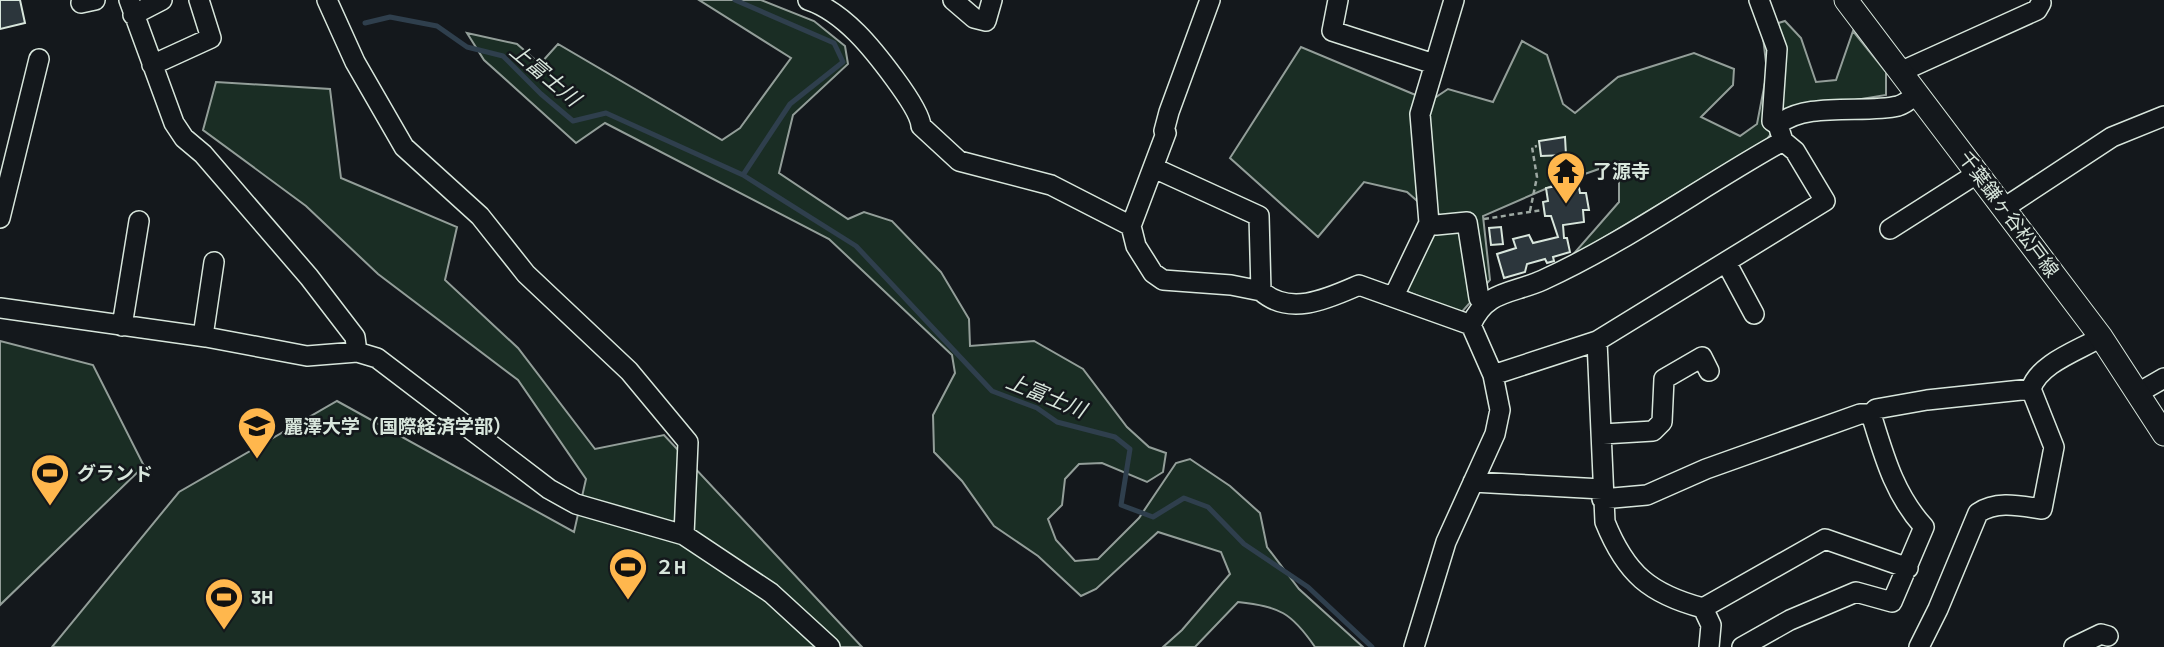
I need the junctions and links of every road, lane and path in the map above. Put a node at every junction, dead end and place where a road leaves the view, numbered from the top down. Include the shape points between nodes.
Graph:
1 (162, 0) edge
2 (199, 0) edge
3 (327, 0) edge
4 (808, 0) edge
5 (953, 0) edge
6 (992, 0) edge
7 (1210, 0) edge
8 (1338, 0) edge
9 (1454, 0) edge
10 (1759, 0) edge
11 (1846, 0) edge
12 (2041, 3) dead end
13 (131, 8) edge
14 (39, 59) dead end
15 (1434, 64) junction
16 (152, 65) junction
17 (1900, 72) junction
18 (1917, 94) junction
19 (2164, 116) edge
20 (1780, 133) junction
21 (1537, 146) dead end
22 (1154, 168) junction
23 (1978, 173) junction
24 (2004, 208) junction
25 (1542, 210) dead end
26 (1530, 211) junction
27 (0, 218) edge
28 (139, 221) dead end
29 (1467, 222) junction
30 (1429, 223) junction
31 (1131, 226) junction
32 (1890, 229) dead end
33 (214, 262) dead end
34 (1726, 262) junction
35 (1261, 291) junction
36 (1394, 296) junction
37 (1483, 303) junction
38 (0, 308) edge
39 (1754, 314) dead end
40 (122, 326) junction
41 (1471, 326) junction
42 (203, 336) junction
43 (2101, 337) junction
44 (1597, 341) junction
45 (357, 352) junction
46 (1709, 371) dead end
47 (1493, 375) junction
48 (2164, 378) edge
49 (2031, 389) junction
50 (2138, 393) junction
51 (1871, 414) junction
52 (1603, 434) junction
53 (2164, 434) edge
54 (1473, 482) junction
55 (1602, 494) junction
56 (684, 535) junction
57 (1908, 568) junction
58 (1703, 608) junction
59 (2108, 636) dead end
60 (830, 647) edge
61 (1414, 647) edge
62 (1709, 647) edge
63 (1742, 647) edge
64 (1919, 647) edge
65 (2074, 647) edge

1 - 13 street
2 - 16 street via 211,38
3 - 56 street via 355,62 404,147 480,216 526,274 629,370 688,442
4 - 31 street via 822,5 857,33 904,95 921,126 948,154 959,161 1051,185
5 - 6 street via 974,18 986,21
7 - 22 street
8 - 15 street via 1332,31
9 - 15 street
10 - 20 street via 1777,49 1772,121
11 - 17 main road, 千葉鎌ヶ谷松戸線
12 - 17 street via 2037,10
13 - 16 street
14 - 27 street
15 - 30 street via 1420,114
16 - 45 street via 184,138 309,277 355,337
17 - 18 main road, 千葉鎌ヶ谷松戸線
18 - 20 street via 1900,106 1787,117
18 - 23 main road, 千葉鎌ヶ谷松戸線
19 - 24 street via 2112,137
20 - 34 street via 1825,201
20 - 37 street via 1612,247
21 - 26 path via 1532,147 1537,177
22 - 31 street
22 - 35 street via 1259,216
23 - 24 main road, 千葉鎌ヶ谷松戸線
23 - 32 street
24 - 43 main road, 千葉鎌ヶ谷松戸線
25 - 26 path
26 - 29 path
28 - 40 street
29 - 30 street
29 - 37 street
30 - 36 street
31 - 35 street via 1136,246 1163,280
33 - 42 street
34 - 39 street
34 - 44 street
35 - 36 street via 1292,305 1320,301 1359,285
36 - 41 street
37 - 41 street
38 - 40 street
40 - 42 street
41 - 47 street
42 - 45 street via 307,356
43 - 49 street via 2050,367 2034,380
43 - 50 main road, 千葉鎌ヶ谷松戸線
44 - 47 street
44 - 52 street
45 - 56 street via 387,365 549,489 576,504
46 - 52 street via 1702,357 1664,379 1662,422 1653,431
47 - 54 street via 1500,410 1495,434
48 - 50 street
49 - 51 street via 1927,400
49 - 64 street via 2054,447 2042,509 1991,506 1978,513
50 - 53 main road, 千葉鎌ヶ谷松戸線
51 - 55 street via 1760,448 1647,495
51 - 57 street via 1896,489 1924,527
52 - 55 street
54 - 55 street
54 - 61 street via 1446,542
55 - 58 street via 1614,545 1646,585 1673,600
56 - 60 street via 771,593
57 - 58 street via 1825,539
57 - 63 street via 1892,602 1856,592
58 - 62 street via 1711,625
59 - 65 street via 2101,634

